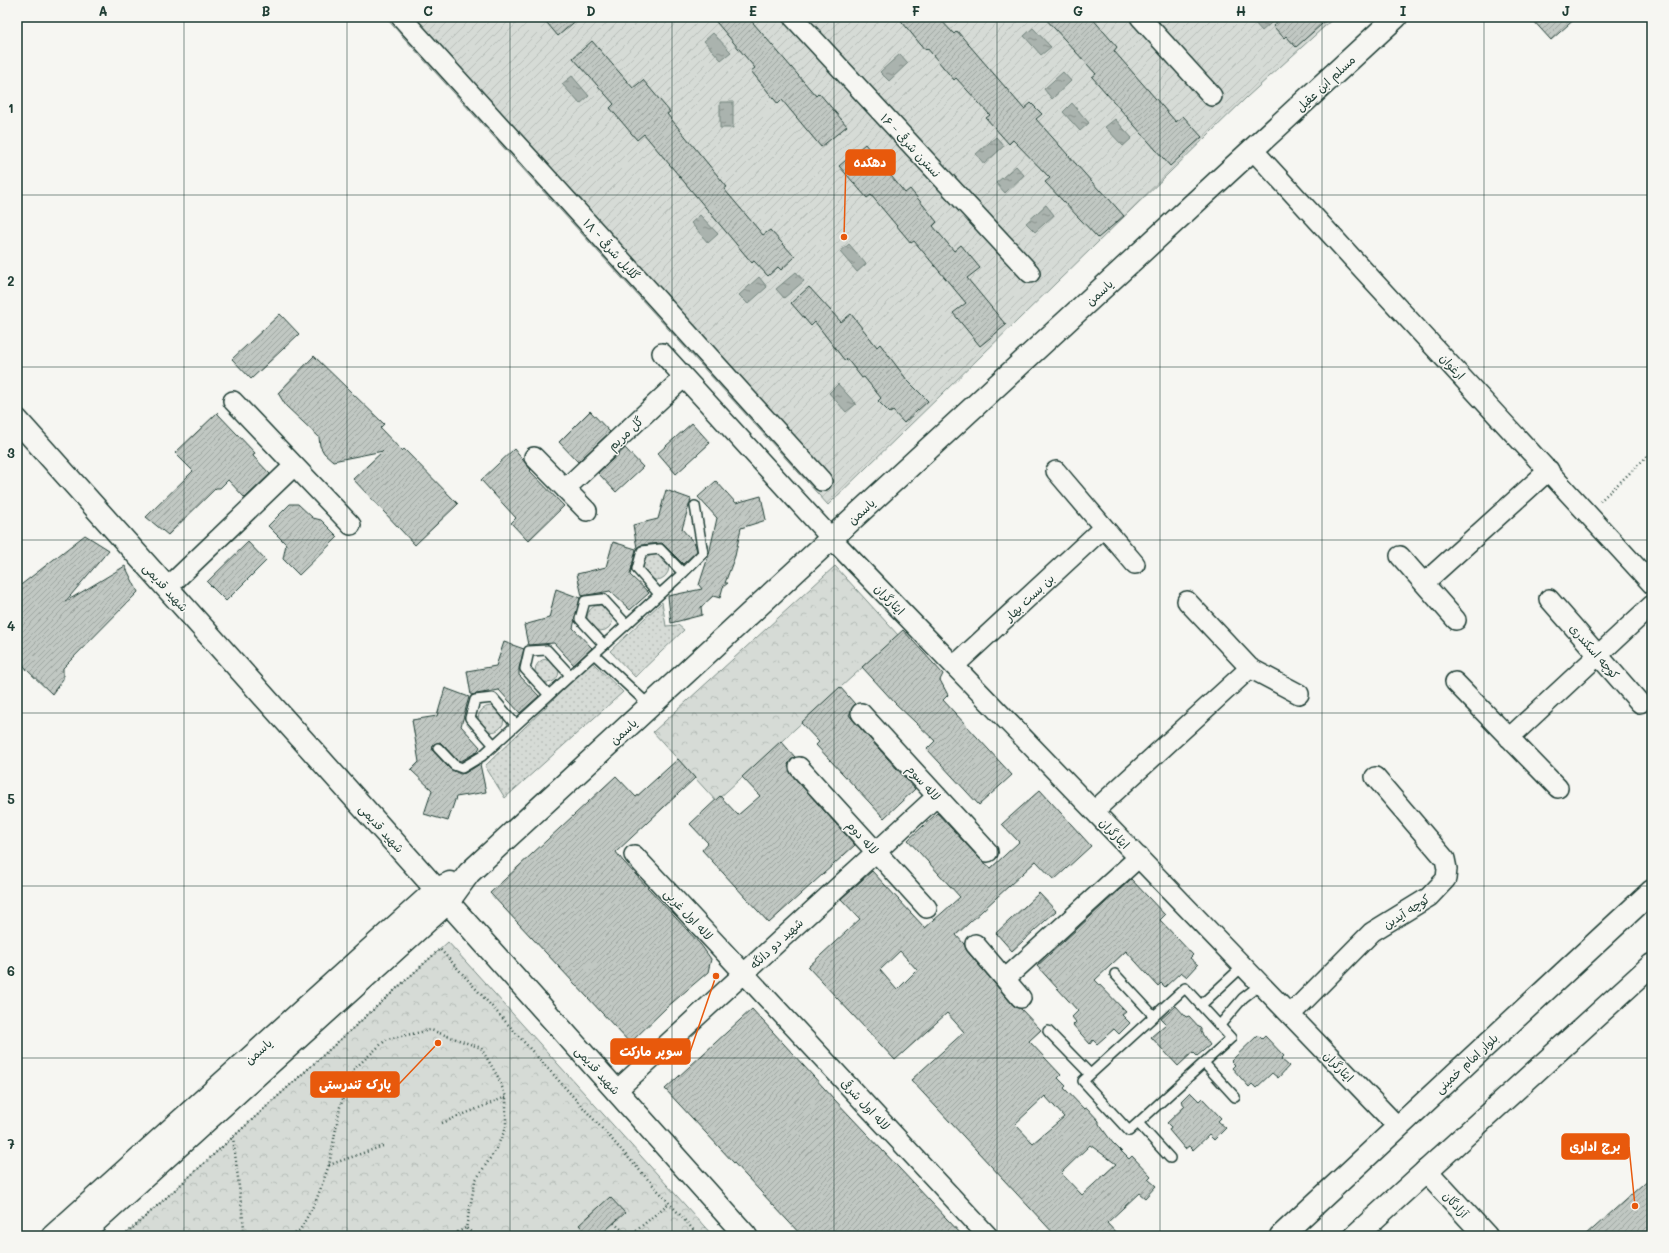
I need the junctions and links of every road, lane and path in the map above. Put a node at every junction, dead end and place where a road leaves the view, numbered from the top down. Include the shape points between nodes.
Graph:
1 (401, 17) edge
2 (793, 17) edge
3 (1140, 17) edge
4 (1396, 17) edge
5 (1212, 96) dead end
6 (1253, 150) junction
7 (1030, 273) dead end
8 (662, 353) dead end
9 (684, 377) junction
10 (233, 401) dead end
11 (17, 420) edge
12 (1652, 452) edge
13 (534, 457) dead end
14 (294, 466) junction
15 (1548, 470) junction
16 (1056, 471) dead end
17 (822, 481) dead end
18 (565, 489) junction
19 (695, 506) dead end
20 (587, 511) dead end
21 (1587, 512) junction
22 (351, 526) dead end
23 (1103, 528) junction
24 (831, 538) junction
25 (1400, 556) dead end
26 (1135, 564) dead end
27 (682, 574) junction
28 (1424, 583) junction
29 (1652, 584) edge
30 (167, 588) junction
31 (659, 594) junction
32 (1549, 599) dead end
33 (1187, 601) dead end
34 (1652, 605) edge
35 (1456, 620) dead end
36 (626, 624) junction
37 (604, 645) junction
38 (594, 654) junction
39 (1598, 655) junction
40 (954, 666) junction
41 (1250, 668) junction
42 (571, 676) junction
43 (1455, 682) dead end
44 (1299, 694) dead end
45 (549, 695) junction
46 (1640, 703) dead end
47 (650, 706) junction
48 (861, 713) dead end
49 (516, 725) junction
50 (1509, 738) junction
51 (494, 744) junction
52 (438, 748) dead end
53 (799, 767) dead end
54 (1375, 777) dead end
55 (1558, 788) dead end
56 (936, 796) junction
57 (1094, 811) junction
58 (876, 851) junction
59 (988, 852) dead end
60 (634, 856) dead end
61 (1138, 857) junction
62 (1652, 891) edge
63 (442, 896) junction
64 (927, 908) dead end
65 (975, 944) dead end
66 (1652, 965) edge
67 (1243, 966) junction
68 (744, 973) junction
69 (1115, 974) dead end
70 (1004, 979) junction
71 (1261, 984) junction
72 (1021, 998) dead end
73 (1201, 1005) junction
74 (1290, 1015) junction
75 (1154, 1016) junction
76 (1220, 1025) junction
77 (1048, 1031) dead end
78 (1204, 1063) junction
79 (1090, 1074) junction
80 (616, 1091) junction
81 (506, 1097) junction
82 (1235, 1097) dead end
83 (442, 1123) dead end
84 (1138, 1123) junction
85 (1398, 1127) junction
86 (233, 1137) junction
87 (383, 1146) dead end
88 (1170, 1158) dead end
89 (329, 1165) junction
90 (1426, 1171) junction
91 (669, 1203) junction
92 (614, 1223) dead end
93 (466, 1228) junction
94 (53, 1236) edge
95 (79, 1236) edge
96 (124, 1236) edge
97 (245, 1236) edge
98 (292, 1236) edge
99 (450, 1236) edge
100 (476, 1236) edge
101 (630, 1236) edge
102 (699, 1236) edge
103 (746, 1236) edge
104 (988, 1236) edge
105 (1281, 1236) edge
106 (1355, 1236) edge
107 (1486, 1236) edge

1 - 17 street, گلایل شرقی - ۱۸
2 - 7 street, نسترن شرقی - ۱۶
3 - 5 street
4 - 6 street, مسلم ابن عقیل
6 - 15 street, ارغوان
6 - 24 street, یاسمن
8 - 9 street, ایثارگران
9 - 18 street, گل مریم
9 - 24 street, ایثارگران
10 - 14 street
11 - 30 street, شهید قدیمی
12 - 21 path
13 - 18 street
14 - 22 street
14 - 30 street
15 - 21 street, ارغوان
15 - 28 street
16 - 23 street
18 - 20 street
19 - 27 lane via 703,553
21 - 29 street, ارغوان
23 - 26 street
23 - 40 street, بن بست بهار
24 - 40 street, ایثارگران
24 - 47 street, یاسمن
25 - 28 street
27 - 31 lane
27 - 31 lane via 660,549 642,551 637,569
28 - 35 street
30 - 63 street, شهید قدیمی
31 - 36 lane
32 - 39 street, کوچه اسکندری
33 - 41 street
34 - 39 street
36 - 37 lane
36 - 37 lane via 603,599 585,601 580,619
37 - 38 lane
38 - 42 lane
38 - 47 lane
39 - 46 street, کوچه اسکندری
39 - 50 street
40 - 57 street, ایثارگران
41 - 44 street
41 - 57 street
42 - 45 lane
42 - 45 lane via 548,650 529,651 525,669
43 - 50 street
45 - 49 lane
47 - 63 street, یاسمن
48 - 56 street, لاله سوم
49 - 51 lane
49 - 51 lane via 493,698 475,700 470,718
50 - 55 street
51 - 52 lane via 482,756 462,768 454,765
53 - 58 street, لاله دوم
54 - 74 street, کوچه آیدین via 1445,859 1446,879 1429,897 1372,932
56 - 58 street, شهید دو دانگه
56 - 59 street, لاله سوم
57 - 61 street, ایثارگران
58 - 64 street, لاله دوم
58 - 68 street, شهید دو دانگه
60 - 68 street, لاله اول غربی
61 - 67 street, ایثارگران
61 - 70 street
62 - 85 street, بلوار امام خمینی
63 - 80 street, شهید قدیمی
63 - 94 street, یاسمن
63 - 95 street, یاسمن
65 - 70 street
66 - 90 street
67 - 71 street, ایثارگران
67 - 73 lane
68 - 80 street, شهید دو دانگه
68 - 104 street, لاله اول شرقی
69 - 75 lane
70 - 72 street
71 - 74 street, ایثارگران
71 - 76 lane via 1243,998
73 - 75 lane via 1185,988
73 - 76 lane
74 - 85 street, ایثارگران
75 - 79 lane
76 - 78 lane via 1231,1038
77 - 79 lane
78 - 82 lane
78 - 84 lane
79 - 84 lane via 1083,1081 1129,1131
80 - 103 street, شهید قدیمی
81 - 83 path
81 - 89 path via 481,1048 431,1030 387,1039 354,1070 340,1107
81 - 93 path via 506,1128 475,1180
84 - 88 lane
85 - 105 street, بلوار امام خمینی
86 - 91 path via 440,950
86 - 96 path
86 - 97 path
87 - 89 path
89 - 98 path via 316,1201 300,1230
90 - 106 street
90 - 107 street, آزادگان
91 - 101 path
91 - 102 path
92 - 101 path
93 - 99 path
93 - 100 path

